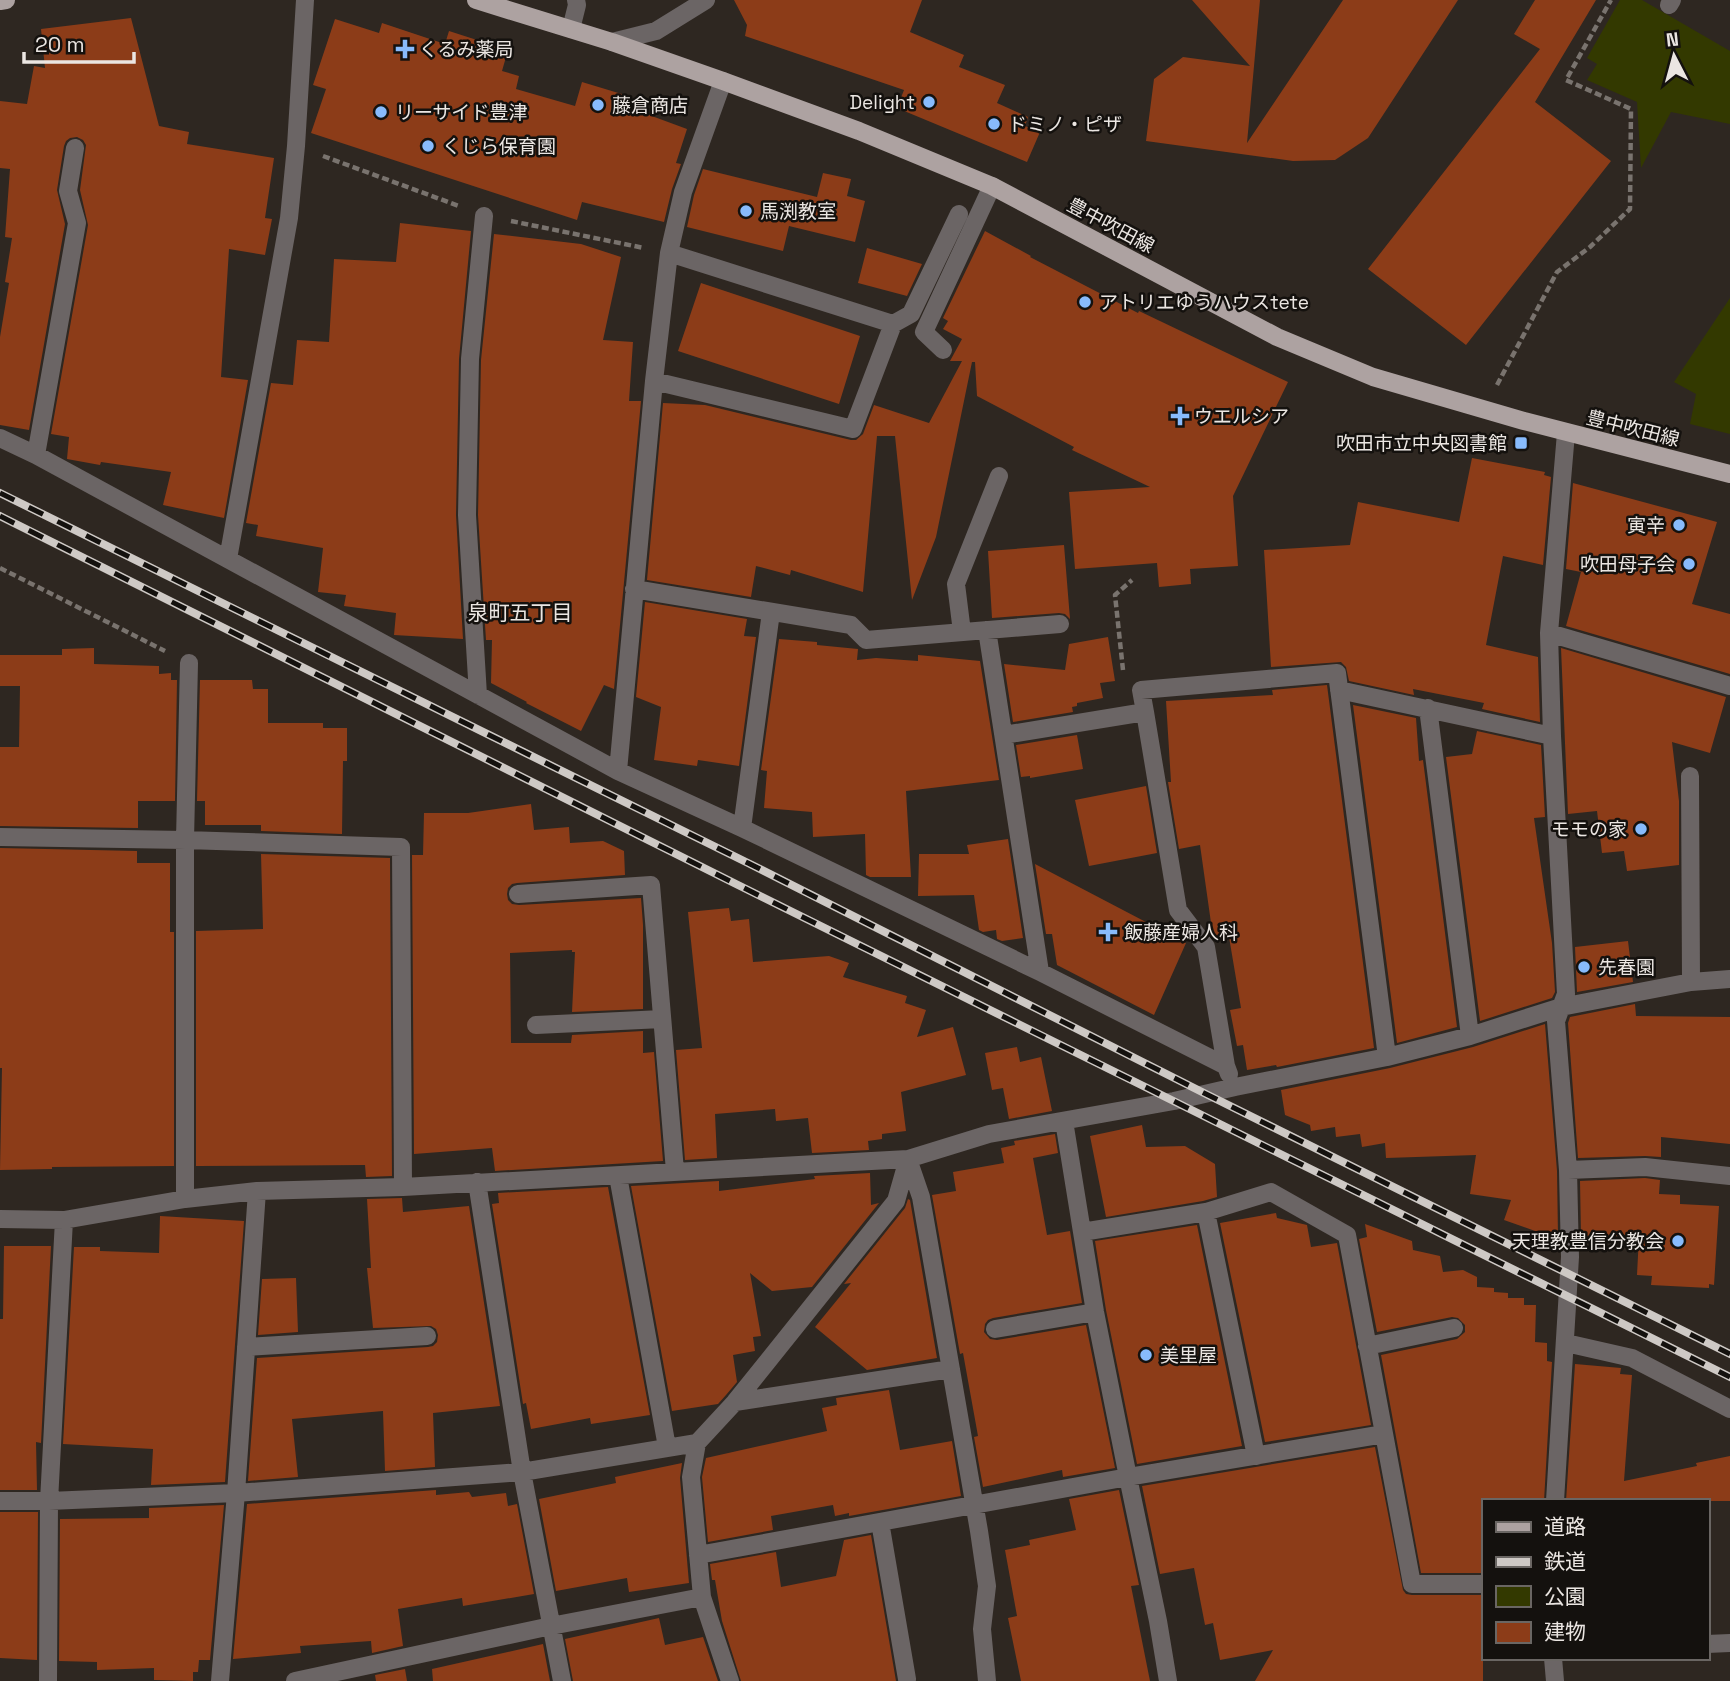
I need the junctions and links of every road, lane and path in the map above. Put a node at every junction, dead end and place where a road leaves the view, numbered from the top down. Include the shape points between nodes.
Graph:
1 (6, 0) edge
2 (305, 0) edge
3 (476, 0) edge
4 (576, 0) edge
5 (706, 0) edge
6 (1611, 0) edge
7 (0, 1) edge
8 (571, 29) junction
9 (612, 42) junction
10 (723, 80) junction
11 (75, 148) dead end
12 (992, 186) junction
13 (959, 214) dead end
14 (484, 216) dead end
15 (669, 253) junction
16 (894, 324) junction
17 (943, 350) dead end
18 (654, 381) junction
19 (1497, 386) dead end
20 (1566, 433) junction
21 (0, 438) edge
22 (36, 456) junction
23 (1730, 474) edge
24 (999, 476) dead end
25 (228, 559) junction
26 (0, 568) edge
27 (1132, 580) dead end
28 (634, 589) junction
29 (771, 612) junction
30 (1060, 624) dead end
31 (988, 630) junction
32 (962, 632) junction
33 (1549, 633) junction
34 (188, 663) joint
35 (1730, 686) edge
36 (1141, 690) junction
37 (1339, 690) junction
38 (478, 695) junction
39 (1428, 708) junction
40 (1145, 712) junction
41 (1004, 735) junction
42 (1552, 736) junction
43 (618, 771) junction
44 (1690, 776) dead end
45 (742, 828) junction
46 (0, 837) edge
47 (185, 840) junction
48 (518, 894) dead end
49 (1040, 972) junction
50 (1730, 979) edge
51 (1691, 982) junction
52 (1561, 1007) junction
53 (662, 1019) junction
54 (536, 1025) dead end
55 (1470, 1036) junction
56 (1387, 1057) junction
57 (1226, 1066) junction
58 (1235, 1087) junction
59 (1064, 1121) junction
60 (908, 1159) junction
61 (1568, 1170) junction
62 (675, 1171) junction
63 (618, 1176) junction
64 (1730, 1176) edge
65 (477, 1182) junction
66 (403, 1186) junction
67 (257, 1191) junction
68 (185, 1199) junction
69 (1206, 1212) junction
70 (0, 1219) edge
71 (64, 1220) junction
72 (1082, 1232) junction
73 (1095, 1312) junction
74 (1454, 1328) dead end
75 (995, 1329) dead end
76 (427, 1336) dead end
77 (1566, 1343) junction
78 (1367, 1346) junction
79 (246, 1347) junction
80 (951, 1369) junction
81 (735, 1402) junction
82 (1730, 1409) edge
83 (1384, 1434) junction
84 (697, 1443) junction
85 (667, 1447) junction
86 (1256, 1456) junction
87 (522, 1472) junction
88 (1128, 1477) junction
89 (236, 1493) junction
90 (1555, 1499) edge
91 (0, 1501) edge
92 (49, 1502) junction
93 (974, 1505) junction
94 (880, 1522) junction
95 (698, 1555) junction
96 (1482, 1584) edge
97 (702, 1597) junction
98 (551, 1626) junction
99 (1730, 1643) edge
100 (1709, 1644) edge
101 (1553, 1660) edge
102 (907, 1679) dead end
103 (48, 1681) edge
104 (220, 1681) edge
105 (295, 1681) edge
106 (562, 1681) edge
107 (730, 1681) edge
108 (987, 1681) edge
109 (1168, 1681) edge
110 (1555, 1681) edge

1 - 7 main road
2 - 25 street via 289,218
3 - 8 main road, 豊中吹田線
4 - 8 street
5 - 9 street via 656,31
6 - 19 path via 1566,80 1631,108 1630,209 1556,272
8 - 9 main road, 豊中吹田線
9 - 10 main road, 豊中吹田線
10 - 12 main road, 豊中吹田線
10 - 15 street via 683,192
11 - 22 street via 68,191 77,223
12 - 17 street via 924,332
12 - 20 main road, 豊中吹田線 via 1277,337 1373,377
13 - 16 street via 911,314
14 - 38 street via 470,359 467,515
15 - 16 street
15 - 18 street
16 - 18 street via 853,429
18 - 28 street
20 - 23 main road, 豊中吹田線
20 - 33 street
21 - 22 street
22 - 25 street
24 - 32 street via 956,584
25 - 38 street
26 - 34 path
27 - 36 path via 1115,595 1124,678
28 - 29 street
28 - 43 street
29 - 32 street via 850,625 866,640
29 - 45 street
30 - 31 street
31 - 32 street
31 - 41 street
33 - 35 street
33 - 42 street
34 - 47 street
36 - 37 street via 1337,673
36 - 40 street
37 - 39 street
37 - 56 street
38 - 43 street
39 - 42 street
39 - 55 street
40 - 41 street
40 - 57 street via 1178,910 1206,947
41 - 49 street
42 - 52 street via 1566,994
43 - 45 street
44 - 51 street
45 - 49 street
46 - 47 street
47 - 66 street via 401,846
47 - 68 street
48 - 53 street via 651,885
49 - 57 street
50 - 51 street
51 - 52 street
52 - 55 street
52 - 61 street via 1556,1021
53 - 54 street
53 - 62 street
55 - 56 street
56 - 58 street
57 - 58 street
58 - 59 street
59 - 60 street via 989,1133
59 - 72 street
60 - 62 street
60 - 80 street via 921,1197
60 - 81 street via 896,1201
61 - 64 street via 1645,1167
61 - 77 street
62 - 63 street
63 - 65 street
63 - 85 street
65 - 66 street
65 - 87 street
66 - 67 street
67 - 68 street
67 - 79 street
68 - 71 street
69 - 72 street
69 - 78 street via 1271,1192 1346,1235
69 - 86 street
70 - 71 street
71 - 92 street
72 - 73 street
73 - 75 street
73 - 88 street
74 - 78 street
76 - 79 street
77 - 82 street via 1632,1358
77 - 90 street
78 - 83 street
79 - 89 street
80 - 81 street
80 - 93 street
81 - 84 street
83 - 86 street
83 - 96 street via 1412,1584
84 - 85 street
84 - 95 street via 691,1478
85 - 87 street
86 - 88 street
87 - 89 street
87 - 98 street
88 - 93 street
88 - 109 street
89 - 92 street
89 - 104 street
91 - 92 street
92 - 103 street
93 - 94 street
93 - 108 street via 987,1586 982,1629
94 - 95 street
94 - 102 street
95 - 97 street
97 - 98 street
97 - 107 street
98 - 105 street
98 - 106 street
99 - 100 street
101 - 110 street

